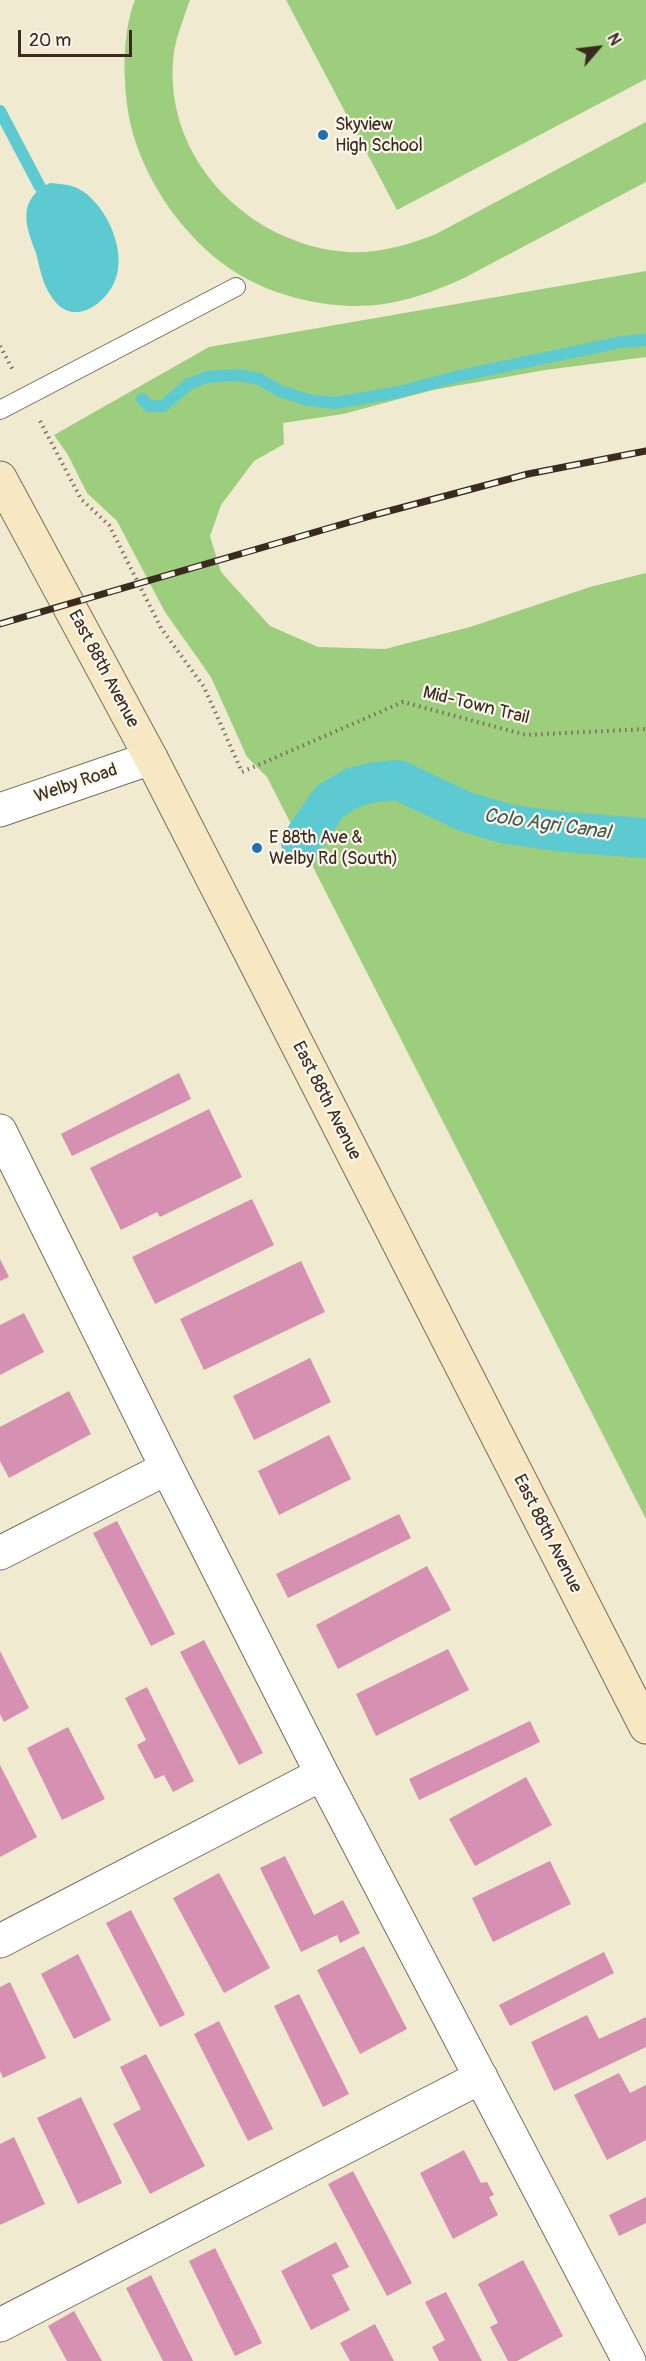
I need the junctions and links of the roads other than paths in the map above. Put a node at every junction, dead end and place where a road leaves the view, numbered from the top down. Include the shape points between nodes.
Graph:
1 (236, 287) dead end
2 (0, 410) edge
3 (0, 478) edge
4 (151, 758) junction
5 (0, 810) edge
6 (0, 1131) edge
7 (167, 1468) junction
8 (0, 1553) edge
9 (646, 1727) edge
10 (322, 1774) junction
11 (0, 1941) edge
12 (481, 2077) junction
13 (0, 2325) edge
14 (629, 2361) edge

1 - 2 lane
3 - 4 main road, East 88th Avenue
4 - 5 street, Welby Road
4 - 9 main road, East 88th Avenue
6 - 7 street
7 - 8 street
7 - 10 street
10 - 11 street
10 - 12 street
12 - 13 street
12 - 14 street

